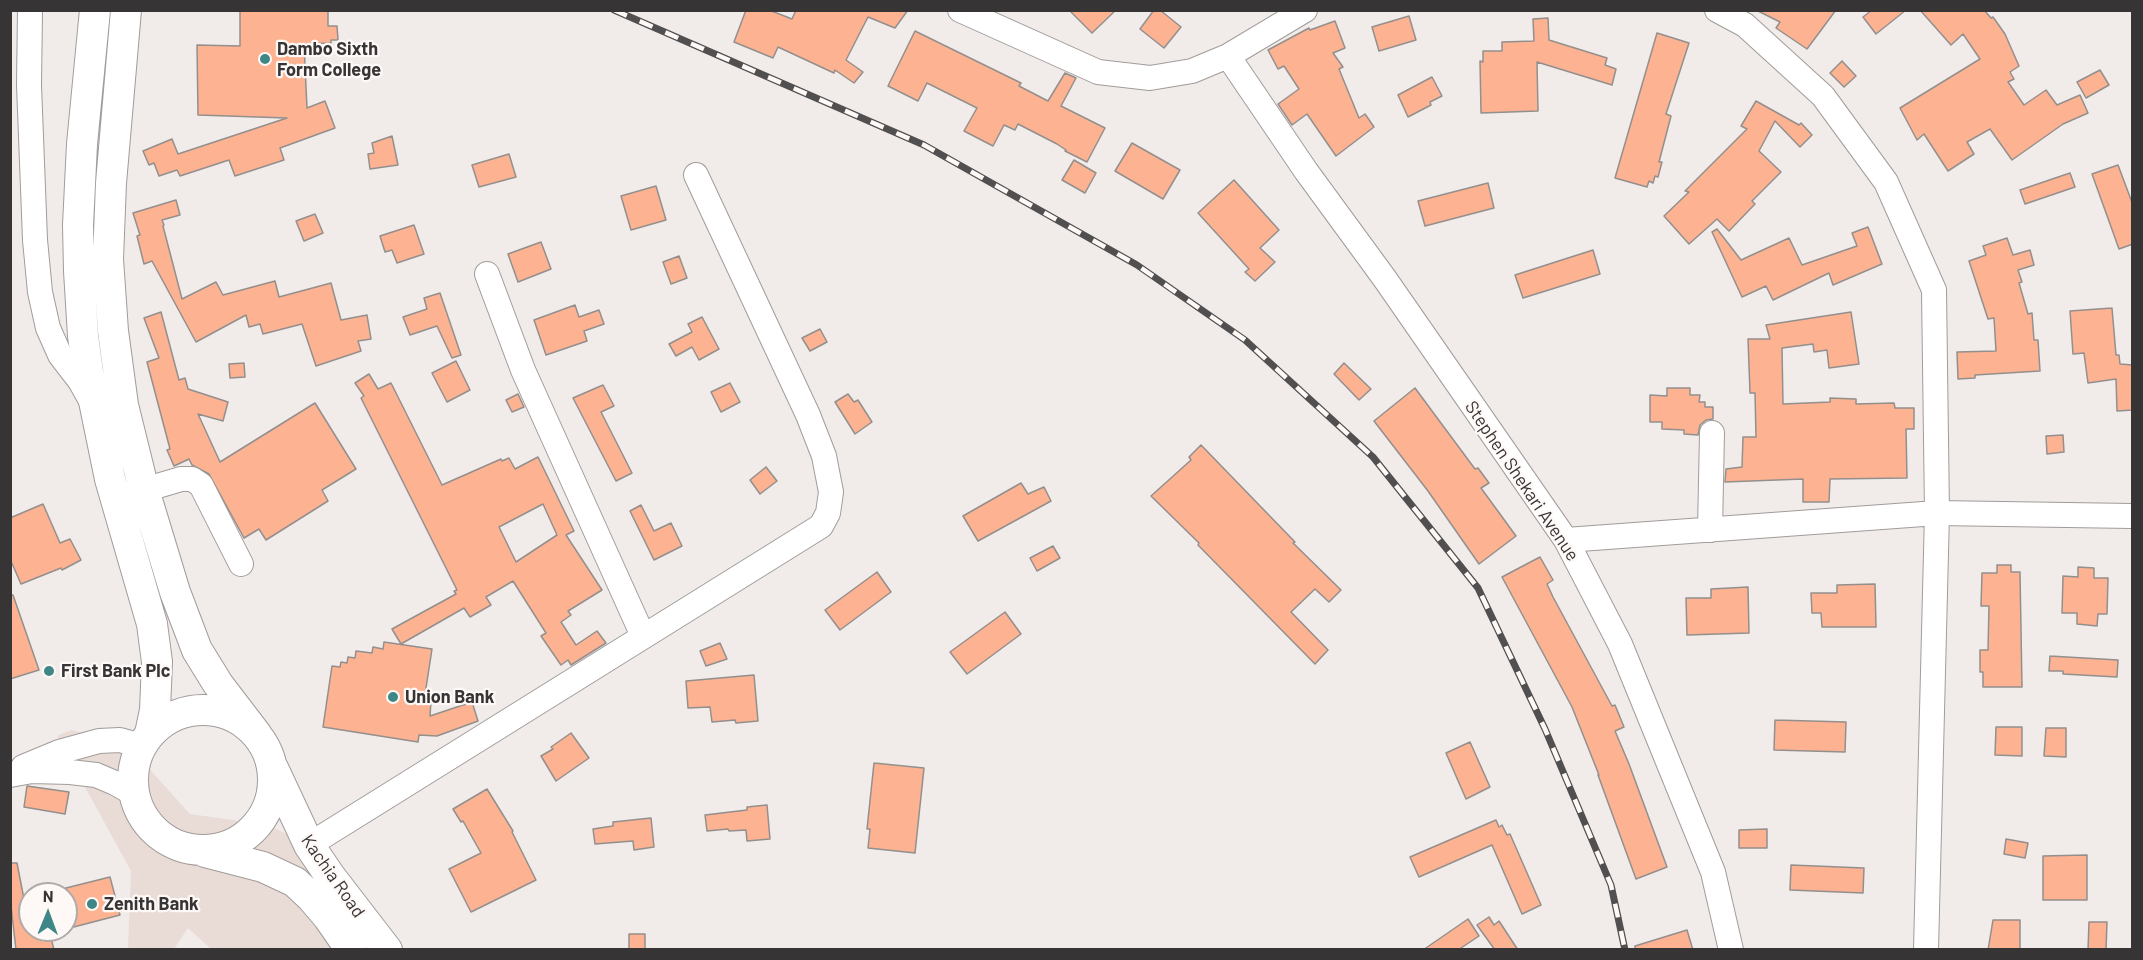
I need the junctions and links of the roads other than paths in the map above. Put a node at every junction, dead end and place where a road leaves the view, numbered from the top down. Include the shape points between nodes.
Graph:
1 (30, 10) edge
2 (95, 10) edge
3 (126, 10) edge
4 (960, 10) edge
5 (1305, 10) edge
6 (1717, 10) edge
7 (1228, 56) junction
8 (20, 86) edge
9 (696, 175) dead end
10 (487, 274) dead end
11 (97, 411) junction
12 (1712, 433) dead end
13 (144, 490) junction
14 (1937, 513) junction
15 (2133, 516) edge
16 (1710, 530) junction
17 (1566, 540) junction
18 (242, 564) dead end
19 (644, 636) junction
20 (257, 735) junction
21 (146, 740) junction
22 (272, 766) junction
23 (10, 773) edge
24 (140, 811) junction
25 (309, 845) junction
26 (193, 849) junction
27 (351, 950) edge
28 (387, 950) edge
29 (1731, 950) edge
30 (1926, 950) edge

1 - 8 street
2 - 11 main road via 82,144 78,271 83,336
3 - 13 main road via 108,259 123,405
4 - 7 street via 1098,72 1150,78 1192,72
5 - 7 street
6 - 14 street via 1745,25 1822,96 1886,182 1934,290
7 - 17 street, Stephen Shekari Avenue
8 - 11 street via 40,292 48,328 60,355
9 - 19 street via 808,415 824,456 831,492 828,513 821,526
10 - 19 street via 523,370
11 - 21 main road via 110,479 152,624 157,662 155,710
12 - 16 street
13 - 18 street via 181,479 192,479 201,485
13 - 20 main road via 197,650
14 - 15 street
14 - 16 street
14 - 30 street
16 - 17 street
17 - 29 street, Stephen Shekari Avenue via 1620,644 1708,861
19 - 25 street
20 - 21 main road via 224,713 204,710 184,712 165,720
20 - 22 main road
21 - 23 street via 99,741 58,752
21 - 24 main road via 134,767 133,789
22 - 25 main road, Kachia Road
22 - 26 main road via 273,788 267,810 254,828 237,841 216,849
23 - 24 street via 96,775 131,792
24 - 26 main road via 153,829 172,842
25 - 28 main road, Kachia Road
26 - 27 main road, Kachia Road via 247,861 295,882 328,917

